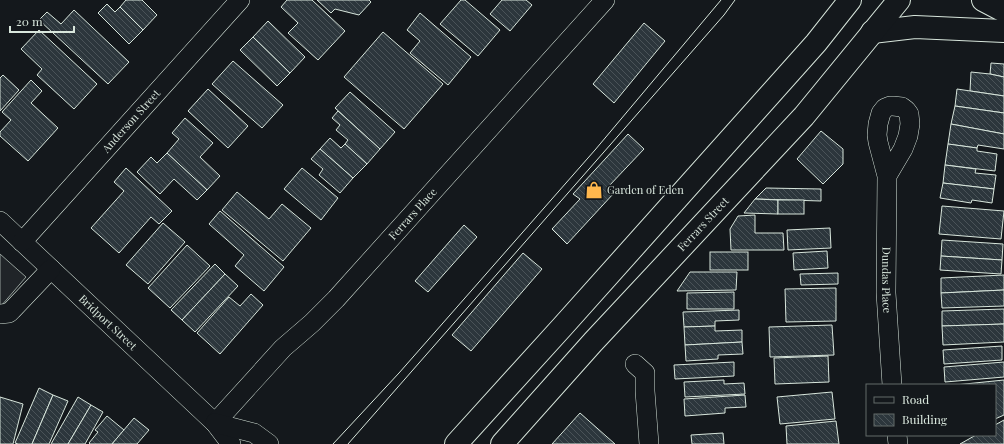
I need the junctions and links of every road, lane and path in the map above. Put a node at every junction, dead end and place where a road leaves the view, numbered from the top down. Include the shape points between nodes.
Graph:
1 (240, 0) edge
2 (605, 0) edge
3 (850, 0) edge
4 (899, 0) edge
5 (983, 0) edge
6 (1004, 12) edge
7 (1004, 31) edge
8 (872, 32) junction
9 (887, 176) dead end
10 (0, 221) edge
11 (22, 242) junction
12 (51, 269) junction
13 (0, 314) edge
14 (563, 326) junction
15 (605, 330) junction
16 (635, 364) dead end
17 (892, 384) edge
18 (222, 434) edge
19 (268, 444) edge
20 (456, 444) edge
21 (502, 444) edge
22 (649, 444) edge

1 - 11 street, Anderson Street
2 - 18 street, Ferrars Place via 341,293 283,348
3 - 14 main road via 816,43
4 - 8 main road, Ferrars Street
5 - 6 main road
7 - 8 main road via 915,27
8 - 15 main road, Ferrars Street via 804,116
9 - 17 street, Dundas Place via 886,293
10 - 11 street, Bridport Street
11 - 12 street, Bridport Street
12 - 13 street via 12,310
12 - 18 street, Bridport Street
14 - 15 main road via 589,321
14 - 20 main road
15 - 21 main road, Ferrars Street
16 - 22 street via 645,373
18 - 19 street via 254,433

